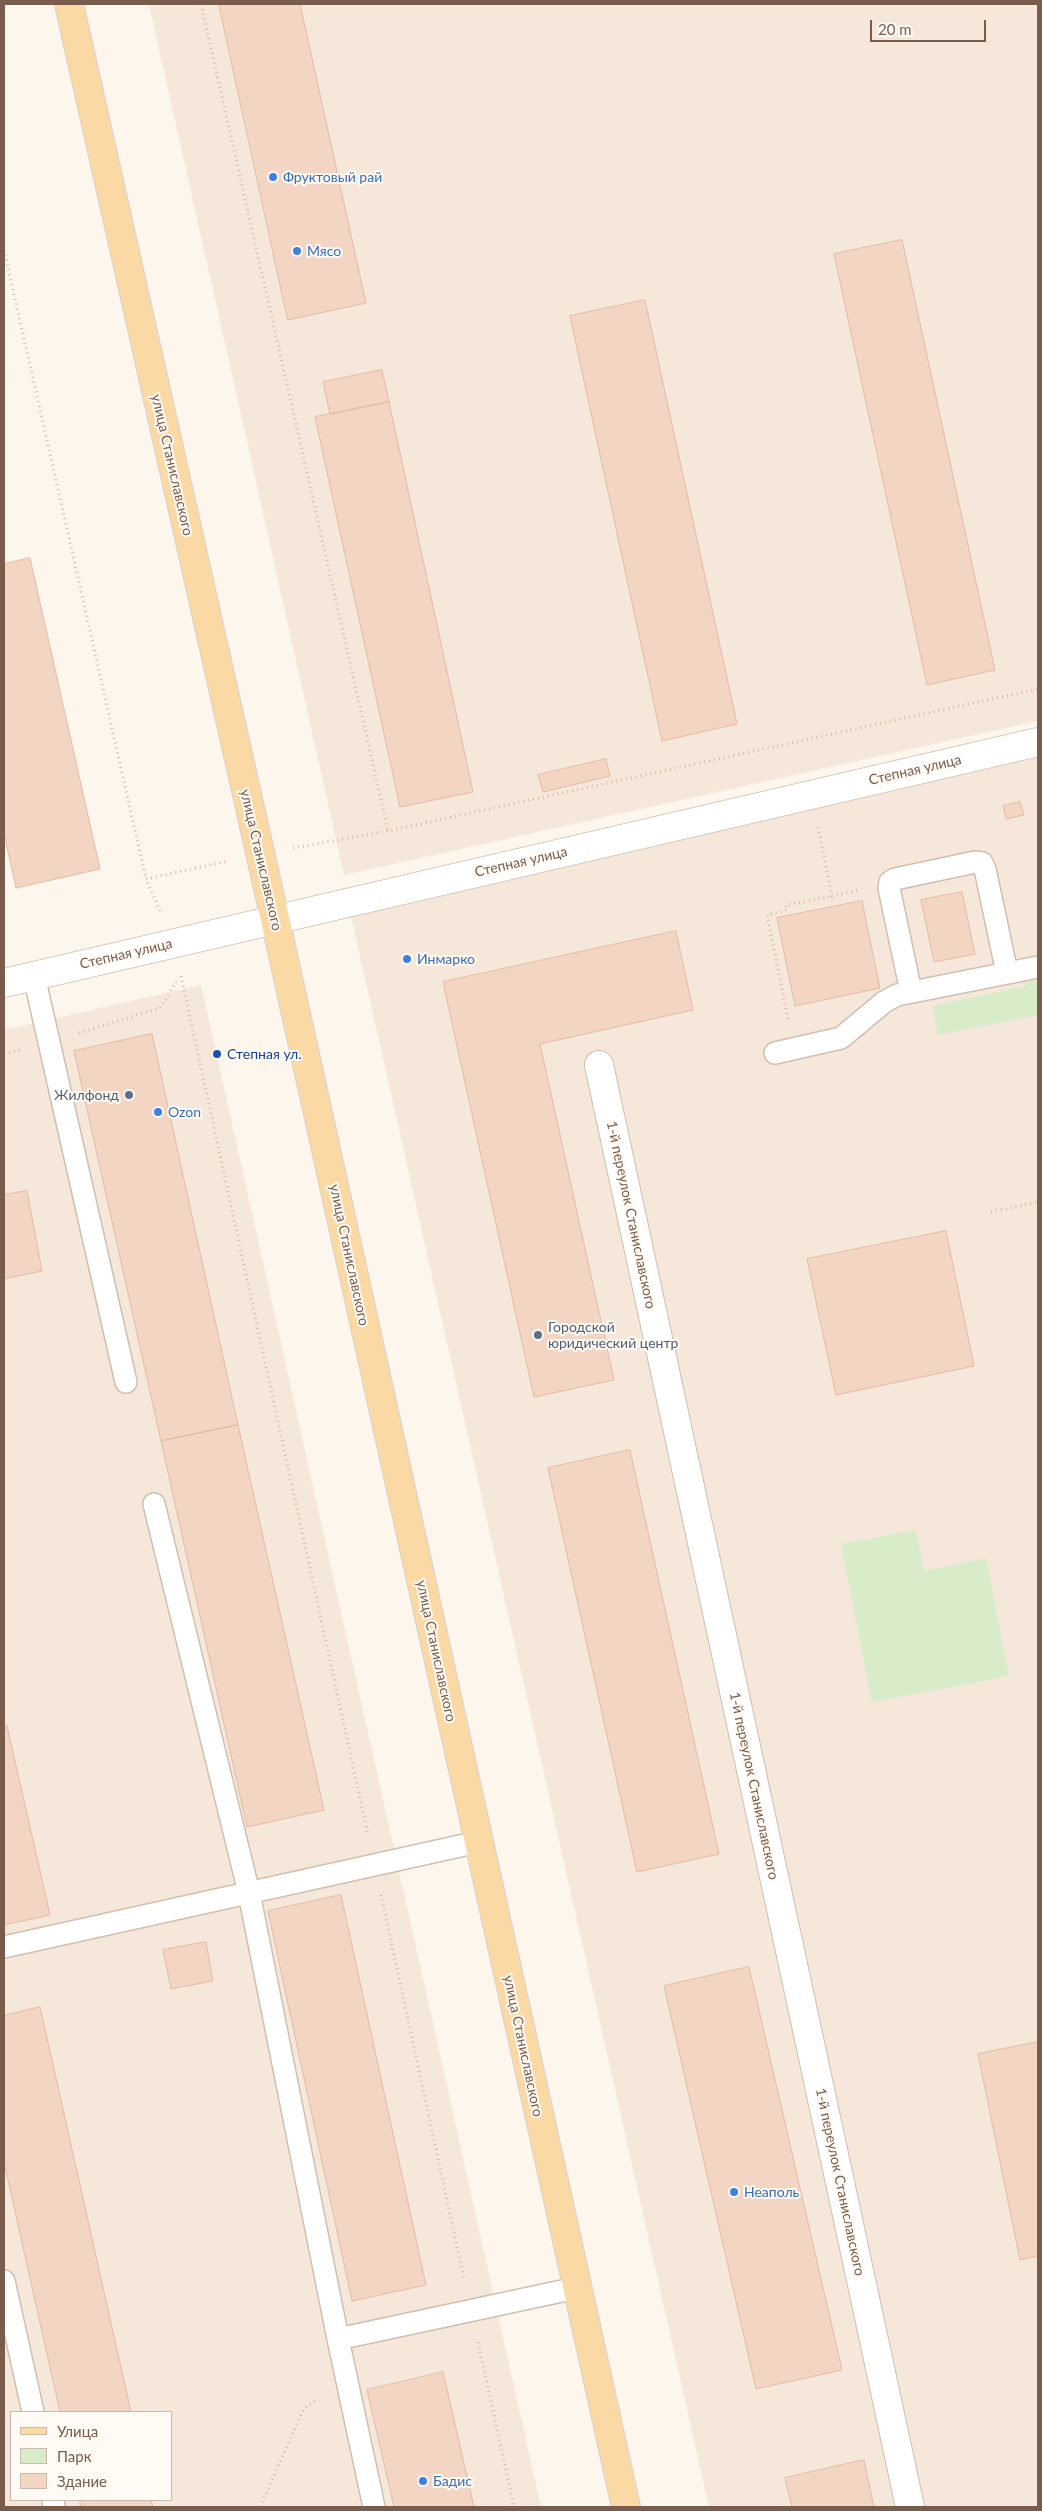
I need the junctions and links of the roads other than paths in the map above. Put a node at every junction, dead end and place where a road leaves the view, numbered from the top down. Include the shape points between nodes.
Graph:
1 (69, 4) edge
2 (1038, 742) edge
3 (275, 918) junction
4 (1038, 966) edge
5 (1007, 973) junction
6 (34, 976) junction
7 (4, 983) edge
8 (910, 992) junction
9 (785, 1051) road end
10 (599, 1065) dead end
11 (126, 1382) dead end
12 (154, 1504) dead end
13 (478, 1842) junction
14 (249, 1893) junction
15 (4, 1947) edge
16 (4, 2280) edge
17 (576, 2288) junction
18 (338, 2339) junction
19 (33, 2411) edge
20 (374, 2507) edge
21 (626, 2507) edge
22 (910, 2507) edge

1 - 3 main road, улица Станиславского
2 - 3 street, Степная улица
3 - 6 street, Степная улица
3 - 13 main road, улица Станиславского
4 - 5 lane
5 - 8 lane
5 - 8 lane via 986,869 975,862 895,879 890,884
6 - 7 street, Степная улица
6 - 11 lane
8 - 9 lane via 884,1002 841,1038
10 - 22 street, 1-й переулок Станиславского
12 - 14 lane
13 - 14 lane
13 - 17 main road, улица Станиславского
14 - 15 lane
14 - 18 lane
16 - 19 lane
17 - 18 lane
17 - 21 main road, улица Станиславского
18 - 20 lane

